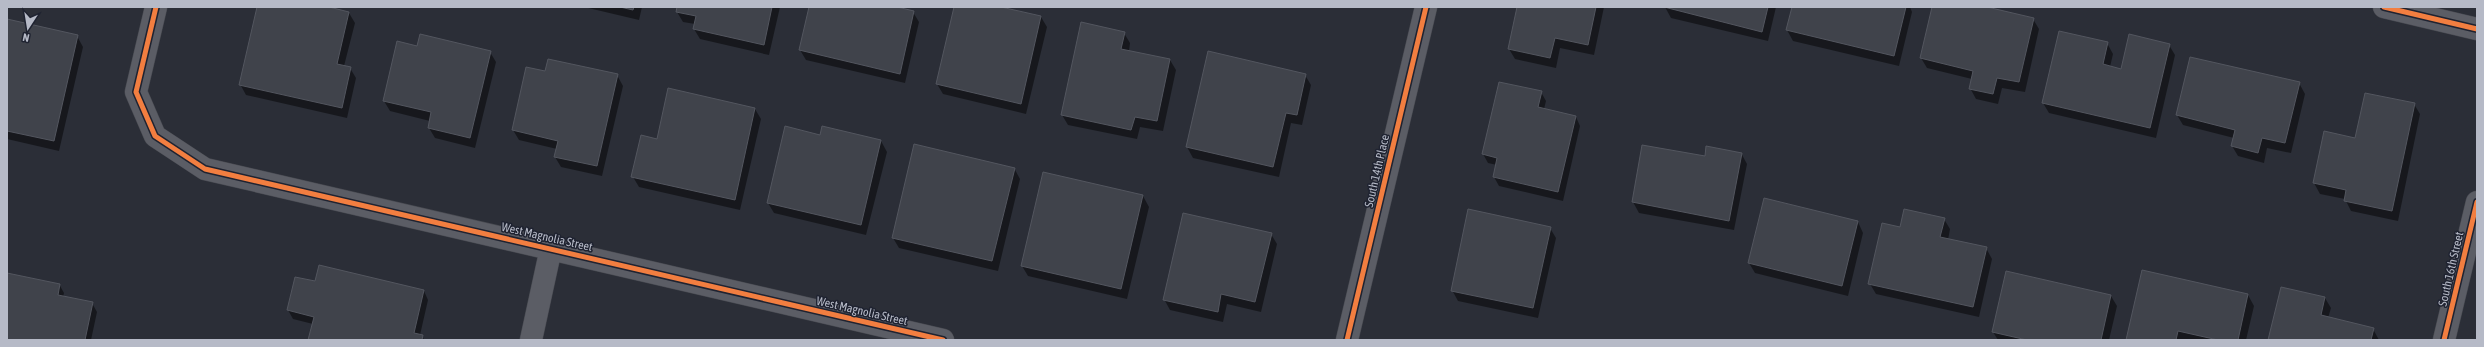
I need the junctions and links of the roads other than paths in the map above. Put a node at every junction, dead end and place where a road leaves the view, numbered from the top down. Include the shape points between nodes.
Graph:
1 (156, 7) edge
2 (1425, 7) edge
3 (2384, 7) edge
4 (2477, 29) edge
5 (2477, 202) edge
6 (551, 248) junction
7 (531, 340) edge
8 (943, 340) edge
9 (1347, 340) edge
10 (2444, 340) edge

1 - 6 street, West Magnolia Street via 136,92 155,136 205,168
2 - 9 street, South 14th Place
3 - 4 street
5 - 10 street, South 16th Street
6 - 7 street
6 - 8 street, West Magnolia Street

